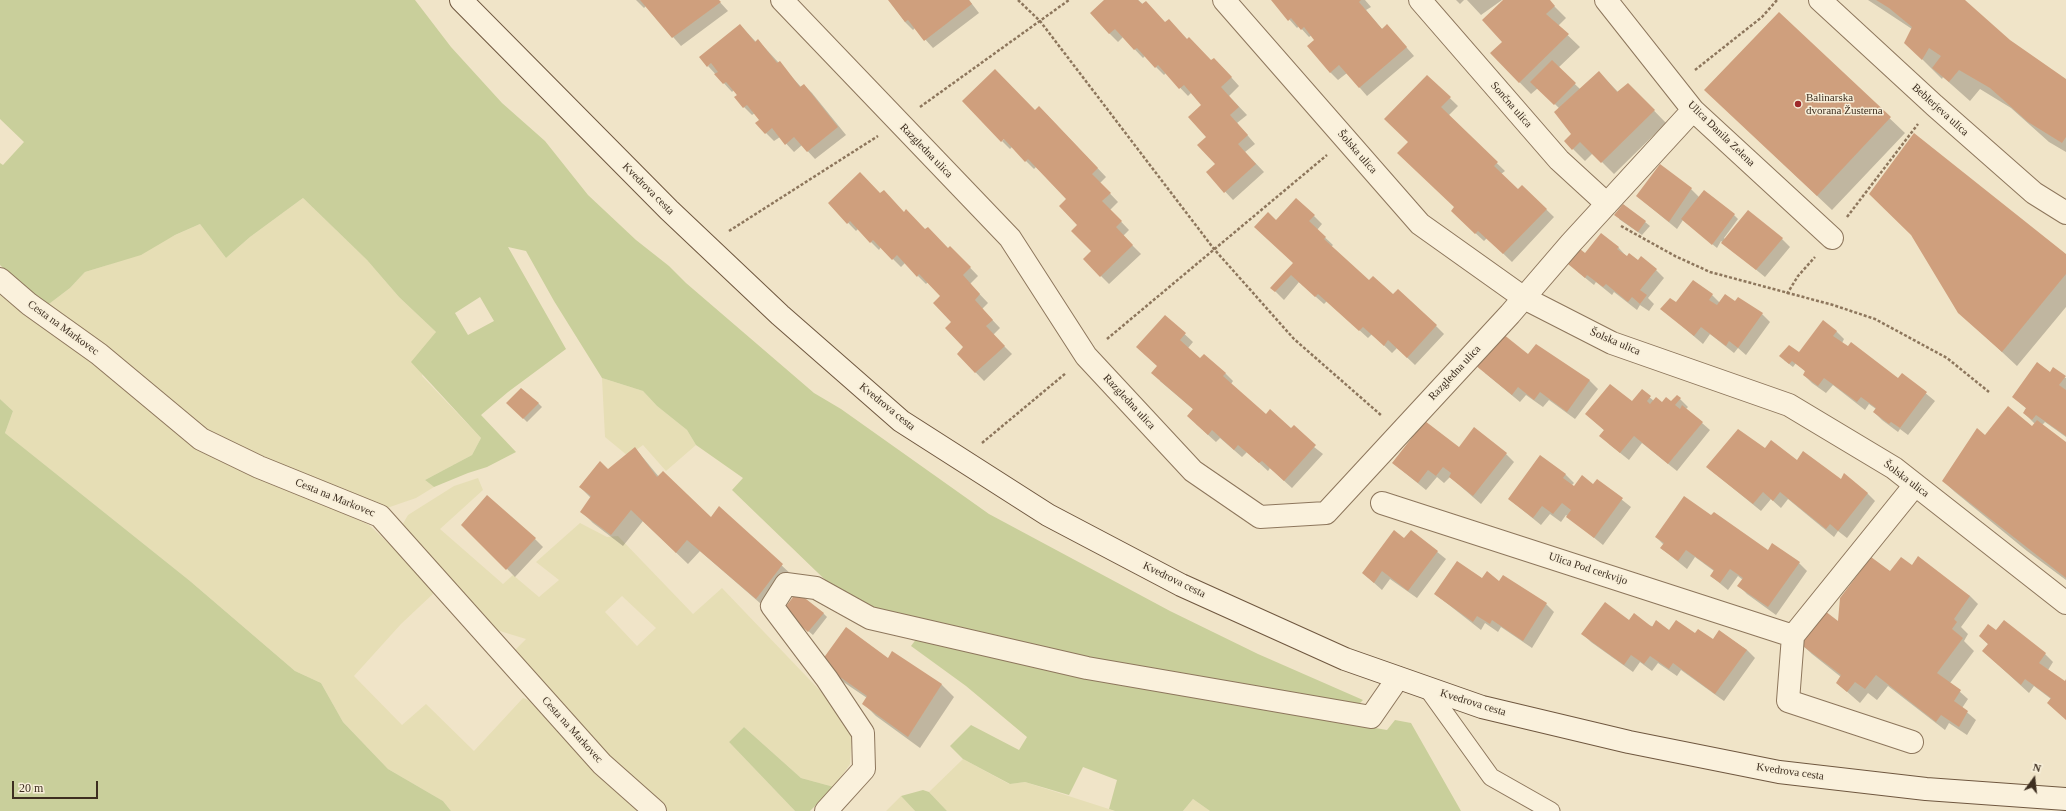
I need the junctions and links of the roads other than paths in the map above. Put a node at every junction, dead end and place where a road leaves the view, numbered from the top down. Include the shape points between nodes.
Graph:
1 (461, 0) edge
2 (782, 0) edge
3 (1224, 0) edge
4 (1420, 0) edge
5 (1606, 0) edge
6 (1820, 0) edge
7 (1693, 110) junction
8 (1604, 207) junction
9 (2066, 213) edge
10 (1832, 238) road end
11 (0, 278) edge
12 (1524, 298) junction
13 (1915, 486) junction
14 (1382, 503) dead end
15 (2066, 603) edge
16 (1793, 636) junction
17 (1398, 678) junction
18 (1426, 688) junction
19 (1912, 742) dead end
20 (2066, 799) edge
21 (655, 811) edge
22 (826, 811) edge
23 (1551, 811) edge

1 - 17 street, Kvedrova cesta via 669,210 780,315 901,420 1048,515 1174,581 1345,659
2 - 12 street, Razgledna ulica via 1010,238 1086,356 1192,471 1260,518 1326,512
3 - 12 street, Šolska ulica via 1420,224
4 - 8 street, Sončna ulica via 1559,160
5 - 7 street, Ulica Danila Zelena
6 - 9 street, Beblerjeva ulica via 2034,193
7 - 8 street, Razgledna ulica
7 - 10 street, Ulica Danila Zelena
8 - 12 street, Razgledna ulica
11 - 21 street, Cesta na Markovec via 29,304 99,354 201,439 260,468 380,516 602,764
12 - 13 street, Šolska ulica via 1612,343 1789,405 1894,468
13 - 15 street, Šolska ulica
13 - 16 street
14 - 16 street, Ulica Pod cerkvijo
16 - 19 street via 1788,702
17 - 18 street, Kvedrova cesta
17 - 22 street via 1371,717 1087,668 870,618 816,588 786,584 772,606 827,678 863,733 864,769
18 - 20 street, Kvedrova cesta via 1493,710 1629,742 1779,772 1926,789
18 - 23 lane via 1491,777

